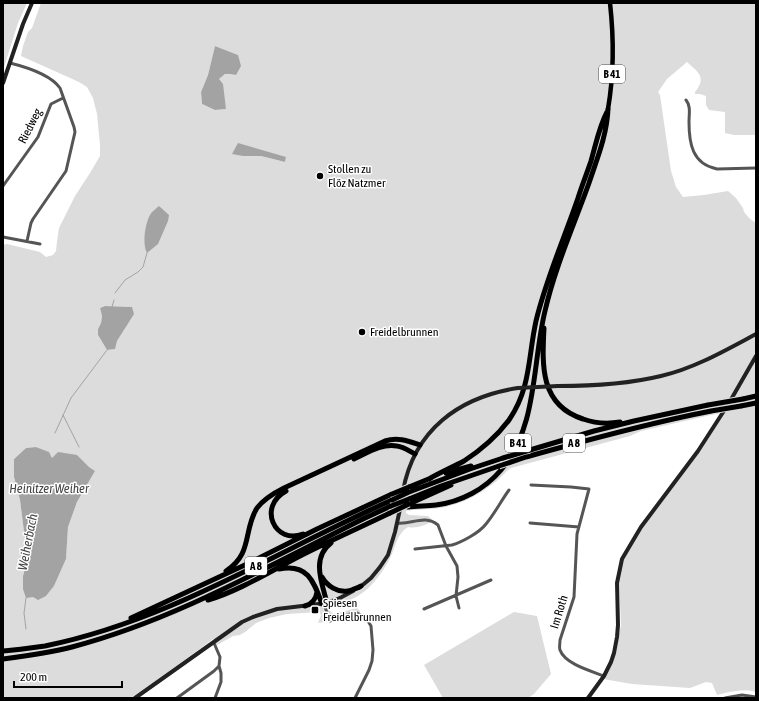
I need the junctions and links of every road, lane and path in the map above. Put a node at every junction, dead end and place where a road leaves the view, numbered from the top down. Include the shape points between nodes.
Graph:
1 (32, 3) edge
2 (610, 3) edge
3 (10, 63) junction
4 (3, 83) edge
5 (64, 98) junction
6 (686, 100) dead end
7 (608, 109) junction
8 (756, 168) edge
9 (3, 186) edge
10 (3, 237) edge
11 (27, 242) junction
12 (40, 244) dead end
13 (545, 311) junction
14 (756, 334) edge
15 (756, 356) edge
16 (756, 396) edge
17 (756, 403) edge
18 (634, 421) junction
19 (420, 446) junction
20 (415, 454) junction
21 (492, 462) junction
22 (429, 479) junction
23 (532, 485) dead end
24 (409, 490) junction
25 (509, 490) dead end
26 (392, 497) junction
27 (409, 503) junction
28 (397, 523) junction
29 (530, 523) dead end
30 (579, 527) junction
31 (317, 529) junction
32 (346, 534) junction
33 (446, 546) junction
34 (416, 549) dead end
35 (274, 570) junction
36 (320, 573) junction
37 (213, 580) junction
38 (491, 580) dead end
39 (361, 586) junction
40 (317, 591) junction
41 (456, 596) junction
42 (193, 604) junction
43 (324, 604) junction
44 (305, 606) junction
45 (459, 608) dead end
46 (424, 609) dead end
47 (118, 626) junction
48 (214, 643) junction
49 (3, 651) edge
50 (3, 659) edge
51 (219, 666) junction
52 (604, 676) junction
53 (730, 697) edge
54 (756, 697) edge
55 (135, 698) edge
56 (177, 698) edge
57 (216, 698) edge
58 (355, 698) edge
59 (588, 698) edge
60 (725, 698) edge

1 - 3 street
2 - 7 main road, B 41 via 613,50
3 - 4 street
3 - 5 street via 52,79
5 - 9 street, Riedweg via 51,104 38,137
5 - 11 street via 75,132 66,171 30,223
6 - 8 street via 690,105 691,143 699,161 717,168
7 - 13 highway, B 41 via 605,132 596,163 554,278
7 - 22 highway, B 41 via 602,120 586,176 544,292 536,322 527,380 521,398 509,420 476,453
10 - 11 street
11 - 12 street
13 - 18 highway via 543,367 549,390 558,404 576,417 589,421
13 - 27 highway, B 41 via 528,412 512,456 495,477 469,495 436,505
14 - 19 street, bridge via 701,362 662,376 612,384 518,388 489,395 454,412 442,421
15 - 52 street via 698,451 641,527 622,559 617,583 617,637 614,653
16 - 18 highway, A 8, bridge
17 - 27 highway, A 8, bridge via 584,440 472,475
18 - 21 highway, A 8, bridge
19 - 20 street
19 - 37 highway via 400,439 385,441 274,494 262,503 254,514 246,546 236,564
20 - 28 street via 406,474
20 - 31 highway via 391,445 379,448 286,490 271,506 272,521 282,533 294,536
21 - 22 highway via 462,468
21 - 24 highway, A 8
22 - 24 highway
23 - 30 street, Im Roth via 589,489
24 - 26 highway, A 8, bridge
25 - 33 street via 482,528 456,544
26 - 31 highway
26 - 47 highway, A 8 via 202,592
27 - 32 highway, bridge
27 - 42 highway, A 8, bridge via 391,506
28 - 33 street via 408,524 423,520 435,523 440,528
28 - 39 street via 388,555 371,578
29 - 30 street
30 - 52 street, Im Roth via 576,540 575,592 560,640 560,650 573,664
31 - 37 highway
32 - 35 highway
32 - 36 highway via 324,549 319,560
33 - 34 street
33 - 41 street via 457,566
35 - 40 highway via 296,568 310,578
35 - 42 highway via 219,596
36 - 39 highway via 324,580 338,590 349,591
36 - 43 highway
37 - 47 highway
38 - 41 street
39 - 43 street
40 - 43 highway
40 - 44 highway via 315,599
41 - 45 street
41 - 46 street
42 - 50 highway, A 8 via 121,633 70,648
43 - 44 street
43 - 58 street via 330,620 357,613 366,618 371,626 372,661
44 - 48 street via 277,609 253,617
47 - 49 highway, A 8 via 44,646
48 - 51 street via 220,657
48 - 55 street
51 - 56 street
51 - 57 street via 221,677
52 - 59 street
53 - 54 street
53 - 60 street

